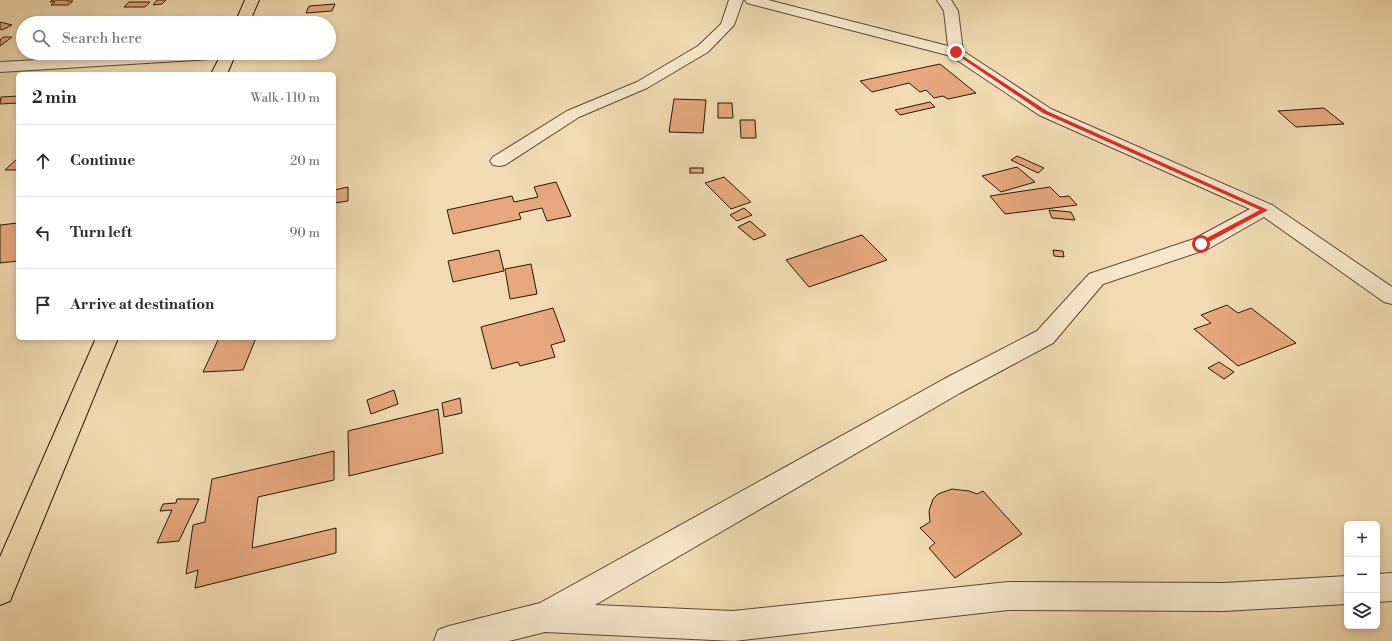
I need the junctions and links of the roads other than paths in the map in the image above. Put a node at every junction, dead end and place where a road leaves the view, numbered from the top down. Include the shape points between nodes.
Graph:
1 (252, 0) edge
2 (736, 0) edge
3 (752, 0) edge
4 (944, 0) edge
5 (245, 16) edge
6 (956, 52) junction
7 (114, 60) edge
8 (225, 60) edge
9 (0, 67) edge
10 (220, 72) edge
11 (499, 161) dead end
12 (1265, 210) junction
13 (1392, 297) edge
14 (106, 340) edge
15 (1392, 587) edge
16 (1380, 588) edge
17 (1344, 590) edge
18 (0, 591) edge
19 (544, 617) junction
20 (449, 641) edge

1 - 5 main road
2 - 11 street via 727,25 703,49 642,85 573,114
3 - 6 street
4 - 6 street via 952,11
6 - 12 street via 1045,112
7 - 9 street
8 - 10 main road
12 - 13 street
12 - 19 street via 1201,244 1096,279 1045,337 945,390
14 - 18 main road
15 - 16 street
17 - 19 street via 1224,597 1008,596 733,626
19 - 20 street

